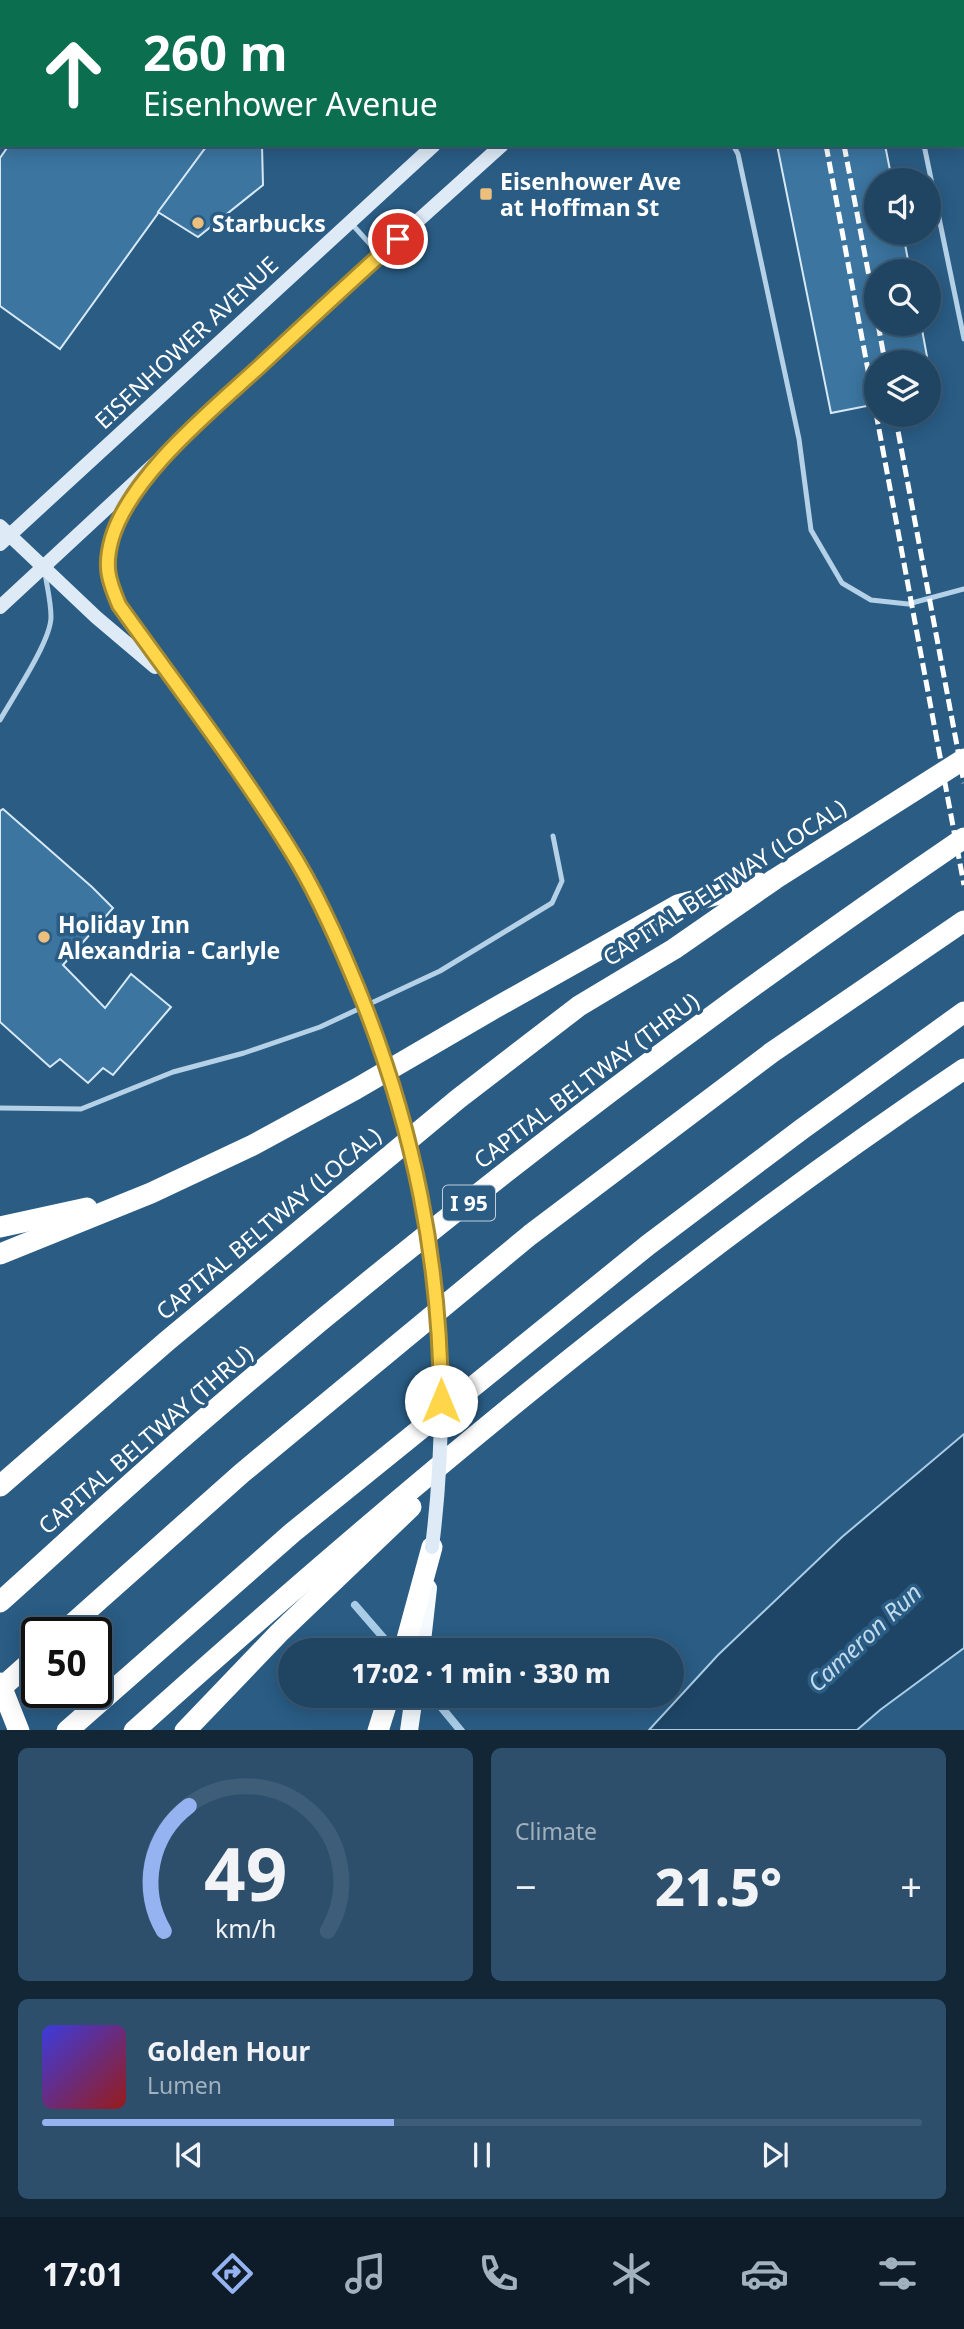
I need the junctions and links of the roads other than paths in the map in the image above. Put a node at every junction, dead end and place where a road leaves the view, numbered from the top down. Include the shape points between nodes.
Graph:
1 (432, 147) edge
2 (500, 147) edge
3 (734, 147) edge
4 (924, 147) edge
5 (350, 222) junction
6 (380, 255) junction
7 (964, 339) edge
8 (177, 442) junction
9 (3, 535) edge
10 (44, 566) junction
11 (964, 589) edge
12 (0, 607) edge
13 (175, 684) junction
14 (0, 720) edge
15 (964, 759) edge
16 (553, 836) dead end
17 (964, 838) edge
18 (775, 879) junction
19 (964, 920) edge
20 (964, 1012) edge
21 (964, 1069) edge
22 (0, 1108) edge
23 (151, 1193) junction
24 (0, 1227) edge
25 (0, 1254) edge
26 (512, 1407) junction
27 (0, 1486) edge
28 (432, 1548) junction
29 (0, 1602) edge
30 (80, 1617) edge
31 (407, 1638) edge
32 (422, 1638) edge
33 (21, 1670) edge
34 (0, 1683) edge
35 (0, 1689) edge
36 (385, 1708) edge
37 (412, 1708) edge
38 (19, 1730) edge
39 (68, 1730) edge
40 (135, 1730) edge
41 (186, 1730) edge
42 (378, 1730) edge
43 (409, 1730) edge

1 - 5 main road, EISENHOWER AVENUE
2 - 6 main road
3 - 11 lane via 799,439 811,530 842,583 872,600 908,604
4 - 7 lane
5 - 6 lane
5 - 9 main road, EISENHOWER AVENUE
6 - 8 main road
8 - 10 main road
8 - 13 main road via 124,510 107,557 108,580 119,605
9 - 10 main road
10 - 12 main road
10 - 13 main road
10 - 14 lane via 50,624 30,670
13 - 28 main road, bridge via 298,863 352,975 397,1098 425,1212 440,1349 441,1427
15 - 18 highway, CAPITAL BELTWAY (LOCAL)
16 - 22 lane via 562,881 552,903 440,971 320,1027 173,1072 81,1109
17 - 29 highway, CAPITAL BELTWAY (THRU) / I 95 via 841,922 572,1121 202,1420
18 - 23 highway via 678,905 356,1089
18 - 27 highway, CAPITAL BELTWAY (LOCAL) via 674,949 579,1006 457,1099
19 - 30 highway, I 95 via 771,1054 530,1235 242,1473
20 - 39 highway via 637,1254 292,1532
21 - 26 highway via 805,1178
23 - 24 highway
23 - 25 highway
26 - 40 highway via 247,1629
26 - 41 highway
28 - 31 highway
28 - 32 main road
33 - 35 highway
34 - 38 highway, bridge
36 - 42 highway
37 - 43 main road

